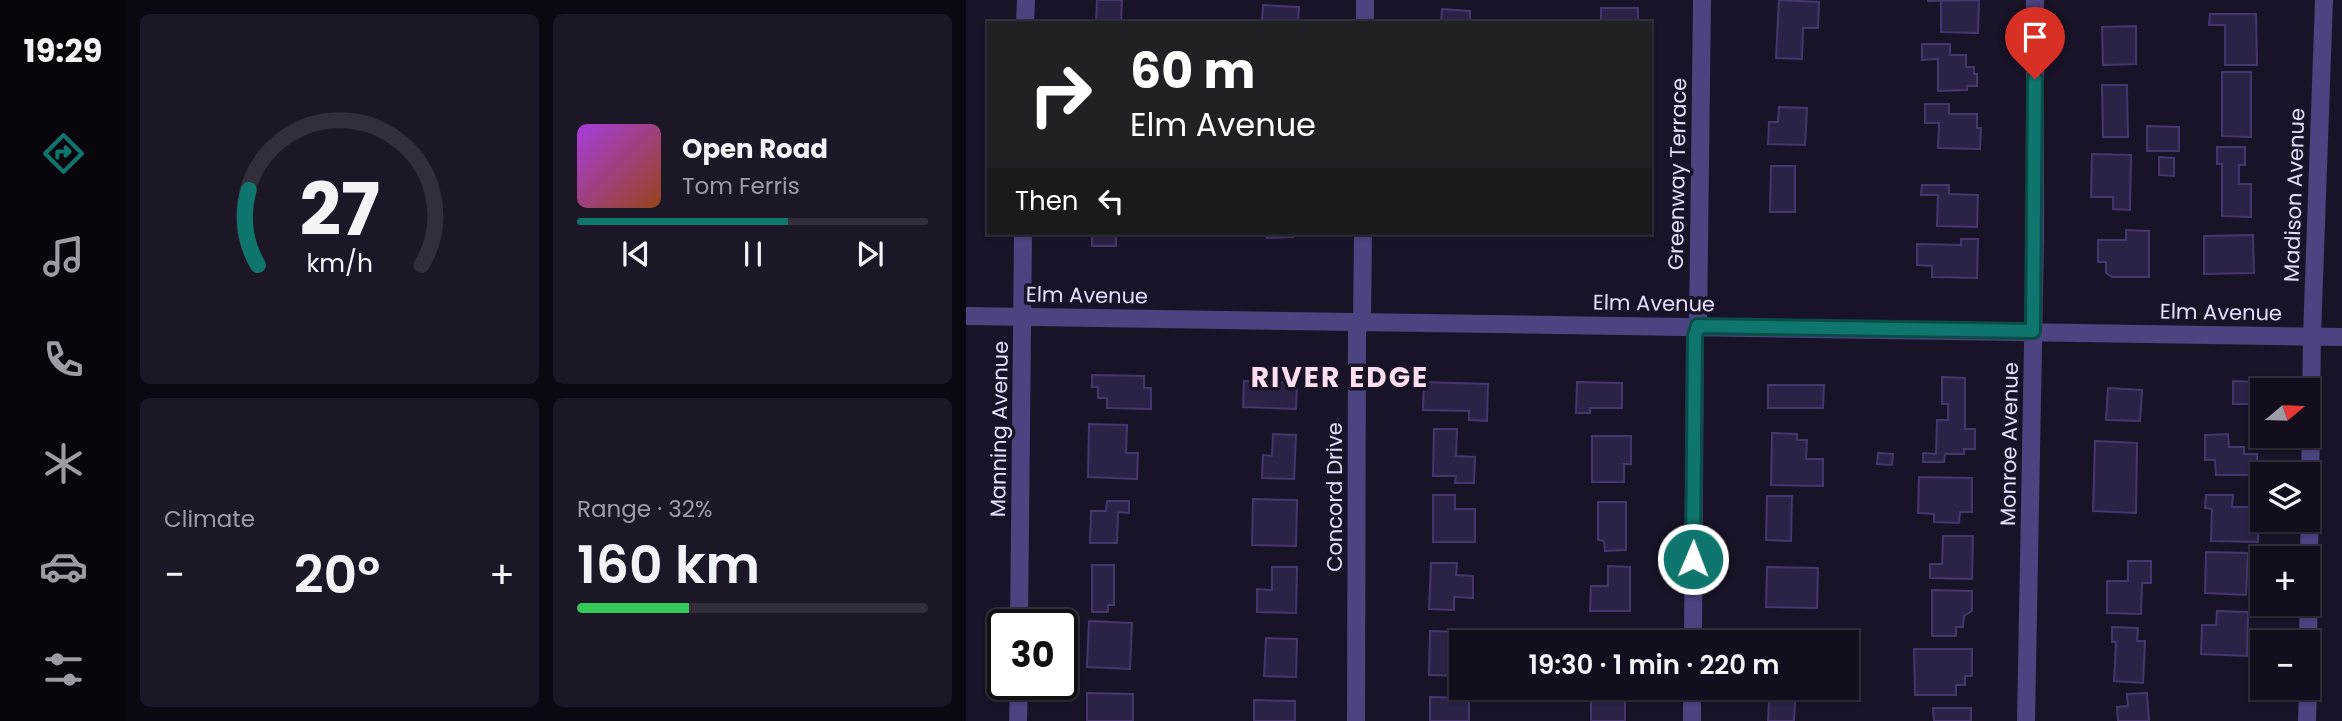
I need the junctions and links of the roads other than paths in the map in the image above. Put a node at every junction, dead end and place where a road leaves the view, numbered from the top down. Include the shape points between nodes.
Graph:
1 (1026, 0) edge
2 (1365, 0) edge
3 (1702, 0) edge
4 (2035, 0) edge
5 (2324, 0) edge
6 (1025, 21) edge
7 (1365, 21) edge
8 (1023, 235) edge
9 (1363, 235) edge
10 (966, 316) edge
11 (1023, 317) junction
12 (1362, 321) junction
13 (1698, 326) junction
14 (2033, 331) junction
15 (2312, 336) junction
16 (2342, 337) edge
17 (1019, 609) edge
18 (1693, 630) edge
19 (2308, 630) edge
20 (1019, 700) edge
21 (1692, 700) edge
22 (2308, 700) edge
23 (1018, 721) edge
24 (1356, 721) edge
25 (1692, 721) edge
26 (2026, 721) edge
27 (2307, 721) edge

1 - 6 street
2 - 7 street
3 - 13 street, Greenway Terrace
4 - 14 street, Monroe Avenue
5 - 15 street, Madison Avenue
8 - 11 street, Manning Avenue
9 - 12 street, Concord Drive
10 - 11 street, Elm Avenue
11 - 12 street, Elm Avenue
11 - 17 street, Manning Avenue
12 - 13 street, Elm Avenue
12 - 24 street, Concord Drive via 1357,331
13 - 14 street, Elm Avenue
13 - 18 street, Greenway Terrace
14 - 15 street, Elm Avenue
14 - 26 street, Monroe Avenue
15 - 16 street, Elm Avenue
15 - 19 street, Madison Avenue
20 - 23 street
21 - 25 street
22 - 27 street

